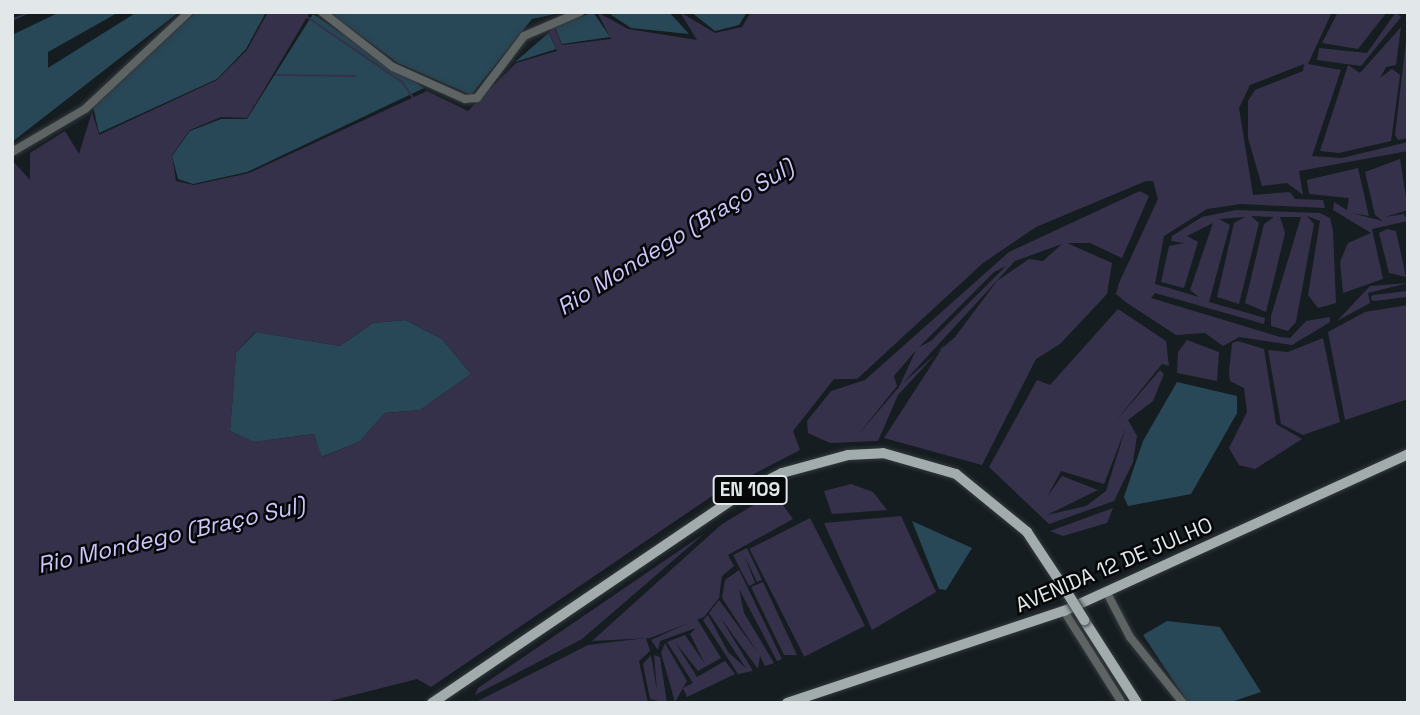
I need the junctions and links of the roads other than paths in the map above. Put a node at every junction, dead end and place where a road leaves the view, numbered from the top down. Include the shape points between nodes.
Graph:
1 (189, 12) edge
2 (322, 12) edge
3 (580, 12) edge
4 (12, 152) edge
5 (1408, 454) edge
6 (1107, 593) junction
7 (1064, 611) junction
8 (806, 700) edge
9 (432, 703) edge
10 (787, 703) edge
11 (1122, 703) edge
12 (1137, 703) edge
13 (1183, 703) edge

1 - 4 street via 85,109
2 - 3 street via 393,67 465,99 477,98 524,36
5 - 6 main road, AVENIDA 12 DE JULHO
6 - 7 main road, AVENIDA 12 DE JULHO
6 - 13 street via 1130,637
7 - 8 main road, AVENIDA 12 DE JULHO
7 - 11 street
8 - 10 main road, AVENIDA 12 DE JULHO
9 - 12 main road, EN 109, bridge via 739,495 782,473 848,455 883,453 956,474 1027,532

